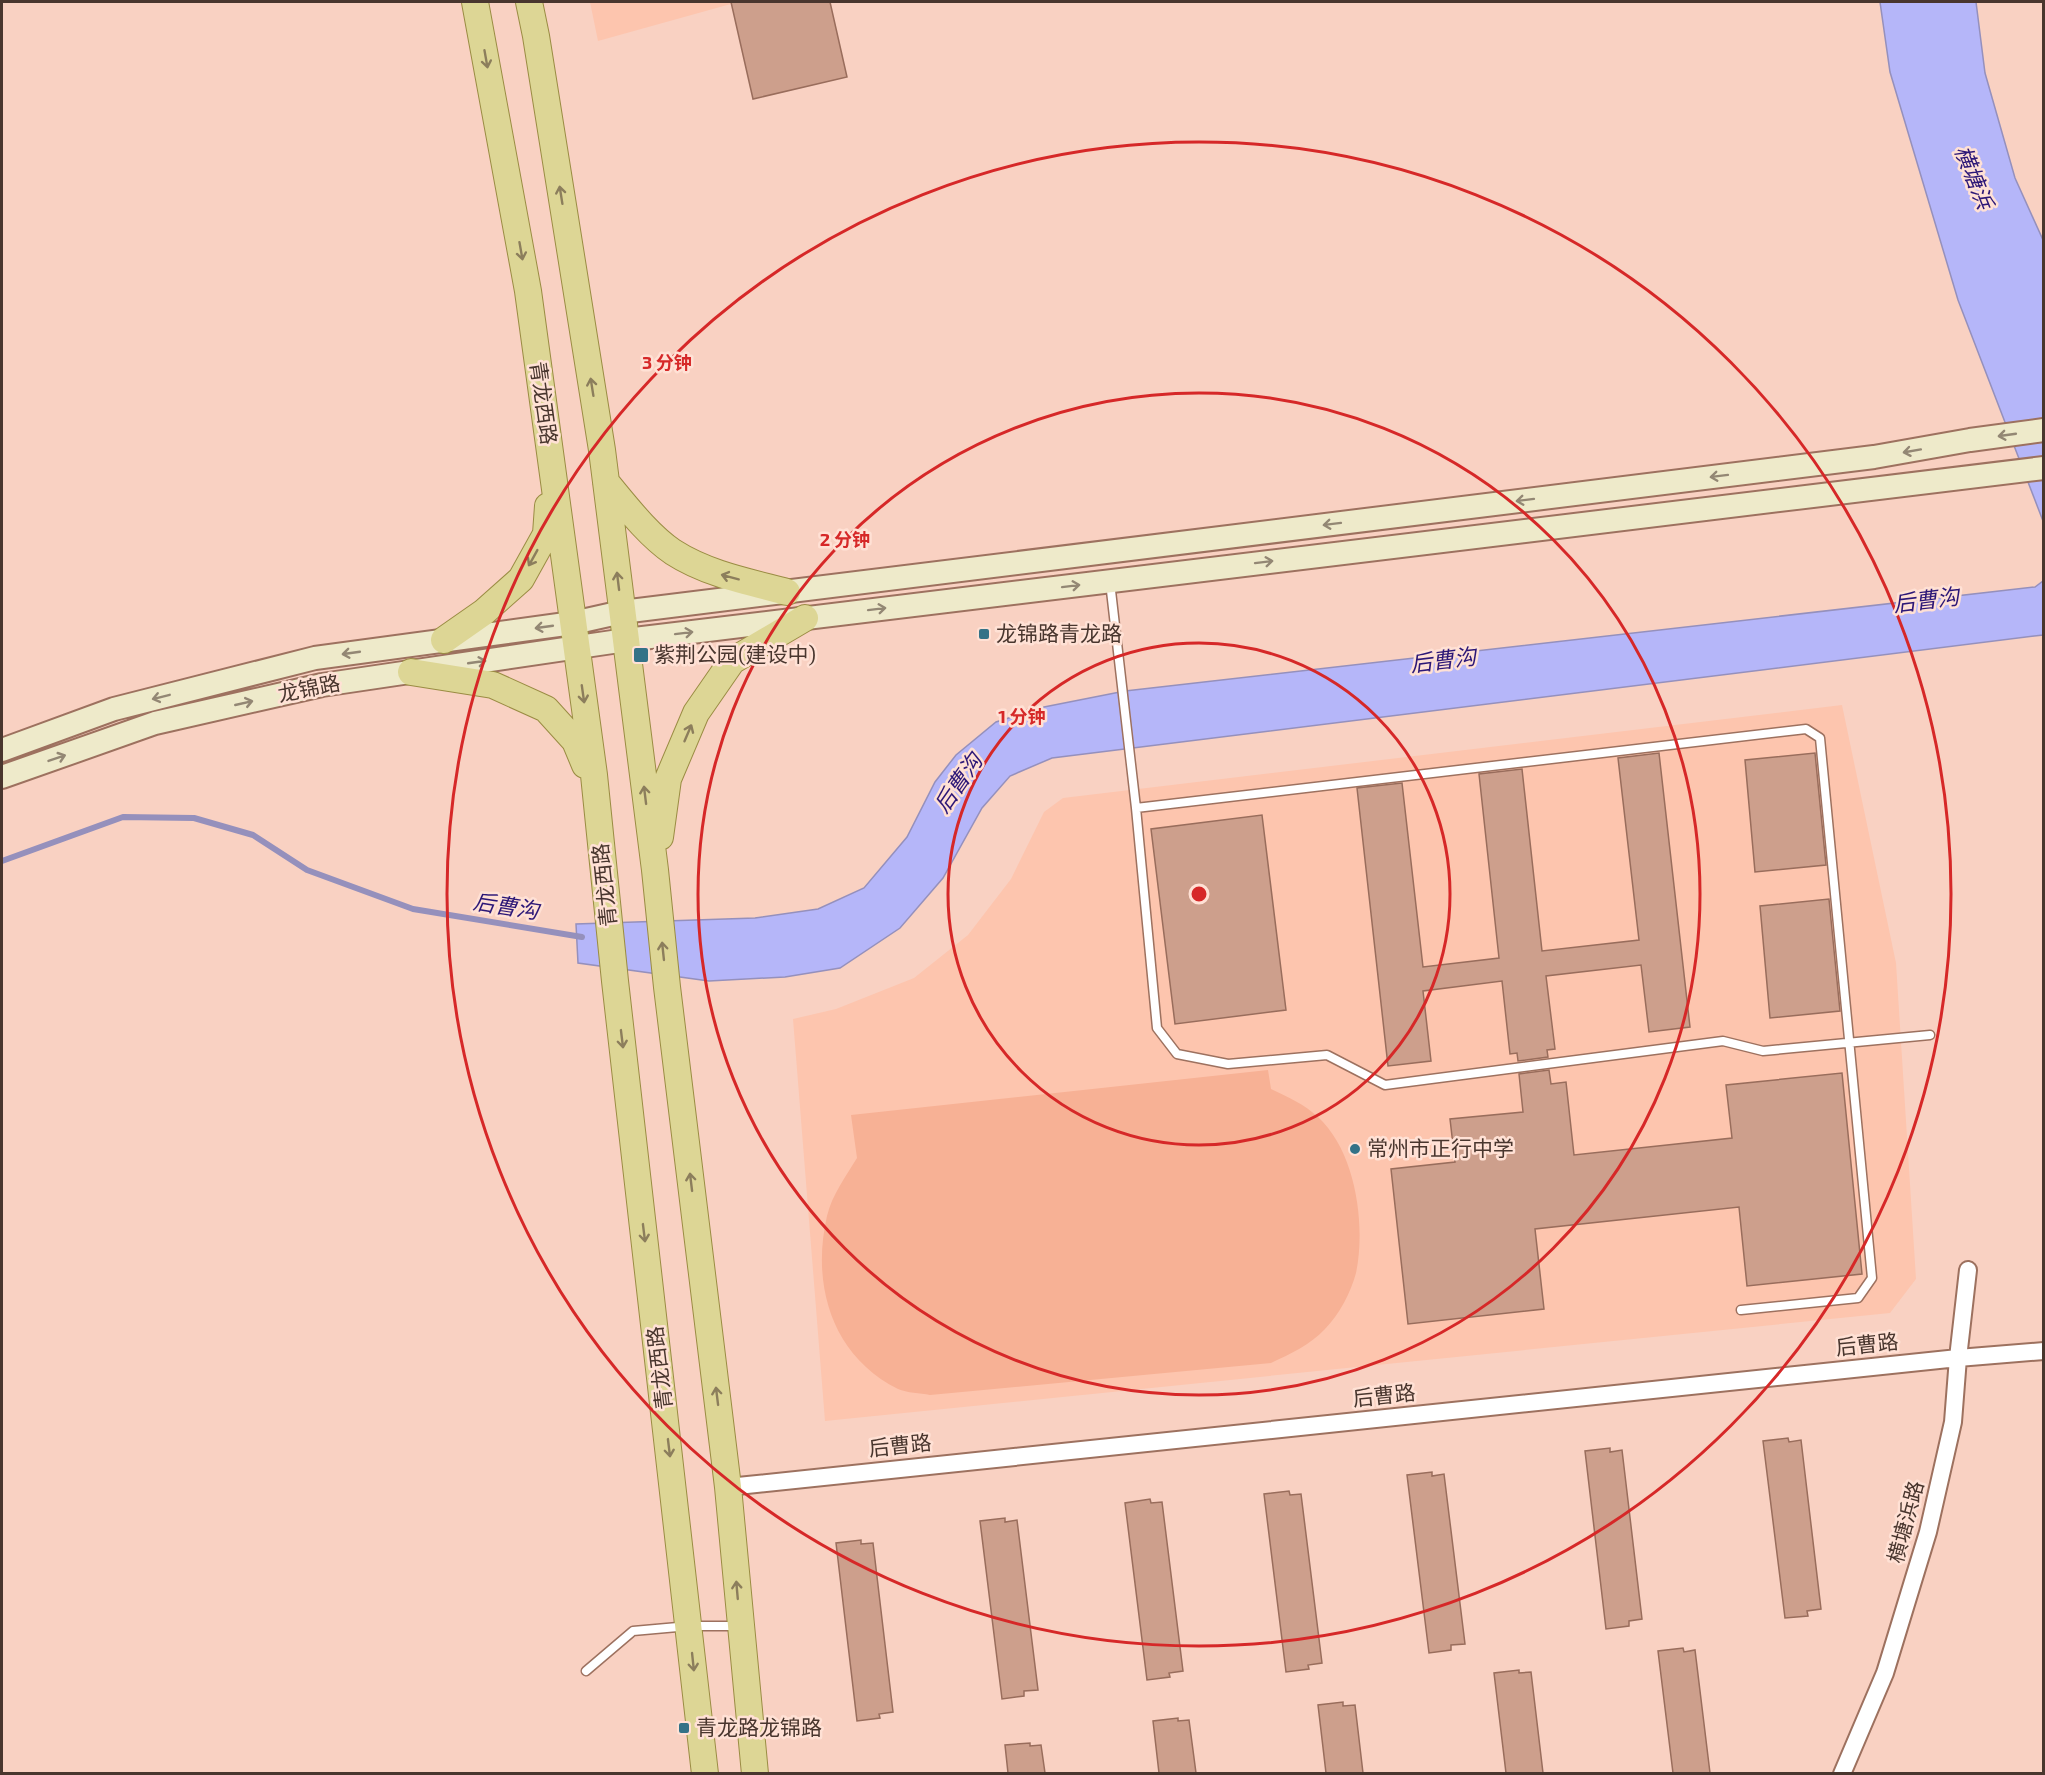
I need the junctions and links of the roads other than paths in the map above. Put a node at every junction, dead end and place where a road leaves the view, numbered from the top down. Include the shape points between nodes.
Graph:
1 (475, 2) edge
2 (528, 2) edge
3 (2043, 430) edge
4 (551, 461) junction
5 (2043, 468) edge
6 (606, 482) junction
7 (1110, 581) junction
8 (787, 592) junction
9 (622, 612) junction
10 (805, 618) junction
11 (575, 635) junction
12 (444, 640) junction
13 (626, 640) junction
14 (411, 672) junction
15 (2, 750) edge
16 (2, 777) edge
17 (596, 792) junction
18 (1136, 808) junction
19 (655, 870) junction
20 (1930, 1035) dead end
21 (1850, 1043) junction
22 (1968, 1270) dead end
23 (1741, 1310) dead end
24 (2043, 1351) edge
25 (1958, 1358) junction
26 (728, 1487) junction
27 (689, 1626) junction
28 (740, 1626) junction
29 (586, 1671) dead end
30 (705, 1773) edge
31 (755, 1773) edge
32 (1842, 1773) edge

1 -> 4 main road, 青龙西路 via 528,291
6 -> 2 main road
3 -> 8 main road, 龙锦路 via 1874,457
4 - 11 main road, 青龙西路
4 -> 12 main road via 546,534 521,579
7 -> 5 main road, 龙锦路
8 -> 6 main road via 718,574 673,552 637,519
9 -> 6 main road
10 -> 7 main road, 龙锦路
7 - 18 lane
8 - 9 main road, 龙锦路
9 - 11 main road, 龙锦路
9 - 13 main road
13 -> 10 main road, 龙锦路
19 -> 10 main road via 668,779 696,714 732,661
11 -> 12 main road, 龙锦路
11 - 13 main road, 龙锦路
14 -> 11 main road, 龙锦路
11 -> 17 main road, 青龙西路
12 -> 15 main road, 龙锦路 via 315,658 114,708
19 -> 13 main road
16 -> 14 main road, 龙锦路 via 154,723 322,685
14 - 17 main road via 493,685 546,709 575,741
17 -> 27 main road, 青龙西路
18 - 21 lane via 1157,1028 1177,1054 1228,1064 1327,1055 1385,1085 1722,1041 1763,1052
18 - 21 lane via 1806,729 1820,738
26 -> 19 main road
20 - 21 lane
21 - 23 lane via 1872,1278 1858,1298
22 - 25 street, 横塘浜路
24 - 25 street, 后曹路
25 - 26 street, 后曹路
25 - 32 street, 横塘浜路 via 1953,1422 1928,1532 1885,1673
28 -> 26 main road
27 - 28 lane
27 - 29 lane via 633,1631
27 -> 30 main road, 青龙西路
28 - 31 main road

